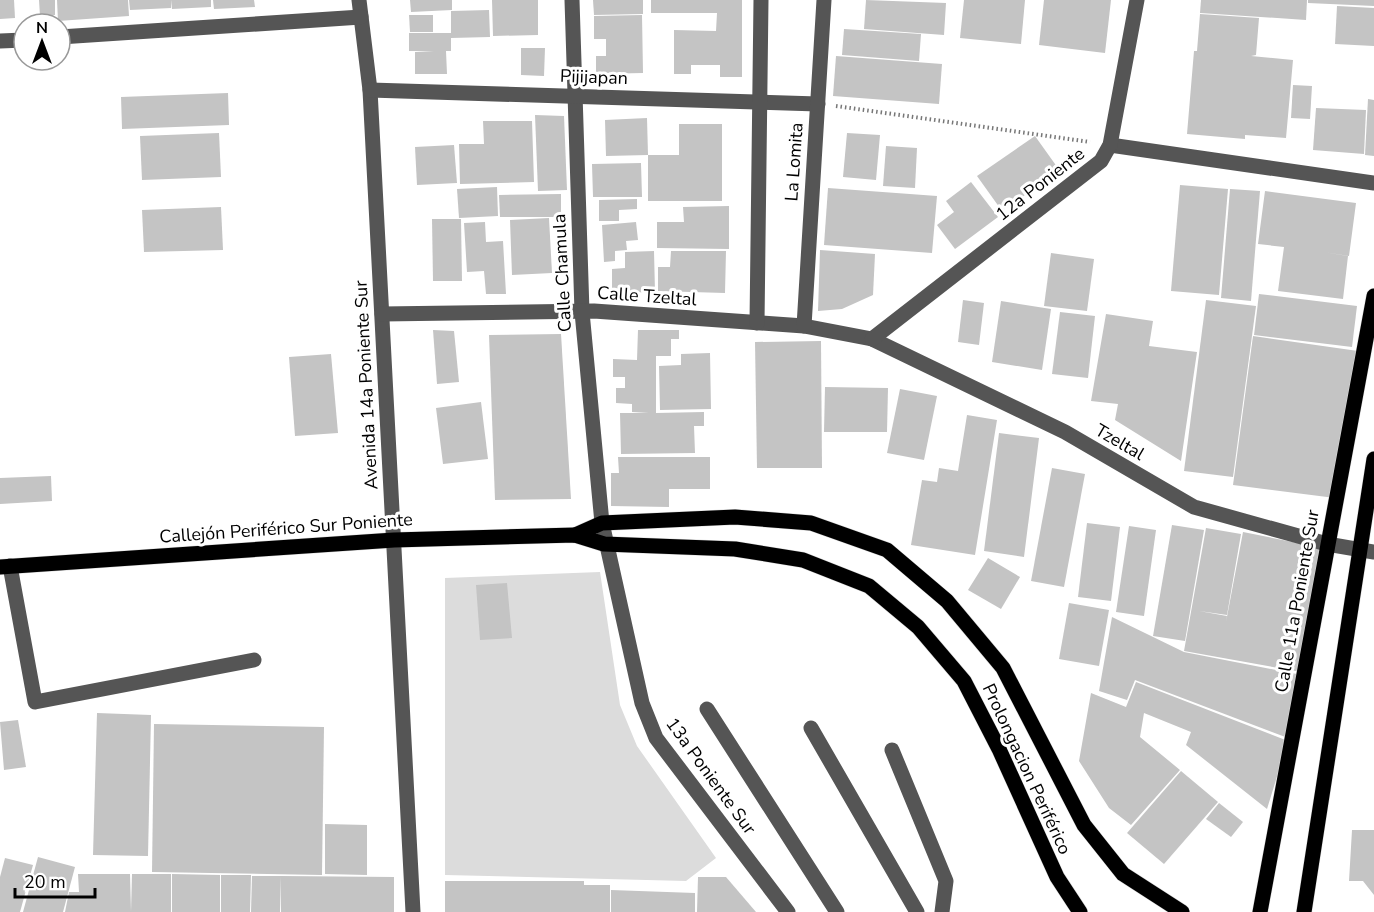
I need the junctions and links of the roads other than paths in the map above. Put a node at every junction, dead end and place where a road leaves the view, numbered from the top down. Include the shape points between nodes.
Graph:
1 (359, 0) edge
2 (572, 0) edge
3 (761, 0) edge
4 (824, 0) edge
5 (1137, 0) edge
6 (361, 17) junction
7 (72, 36) edge
8 (370, 90) junction
9 (574, 96) junction
10 (760, 102) junction
11 (818, 104) junction
12 (1110, 145) junction
13 (1374, 183) edge
14 (1374, 297) edge
15 (582, 312) junction
16 (382, 314) junction
17 (757, 323) junction
18 (804, 326) junction
19 (872, 339) junction
20 (1374, 459) edge
21 (602, 523) junction
22 (576, 535) junction
23 (394, 540) junction
24 (604, 544) junction
25 (1327, 544) junction
26 (1358, 550) junction
27 (1374, 552) edge
28 (5, 566) edge
29 (254, 660) dead end
30 (707, 709) dead end
31 (811, 728) dead end
32 (892, 750) dead end
33 (413, 912) edge
34 (788, 912) edge
35 (837, 912) edge
36 (917, 912) edge
37 (942, 912) edge
38 (1080, 912) edge
39 (1182, 912) edge
40 (1260, 912) edge
41 (1304, 912) edge

1 - 6 street, Avenida 14a Poniente Sur
2 - 9 street, Calle Chamula
3 - 10 street, La Lomita
4 - 11 street, La Lomita
5 - 12 street, 12a Poniente
6 - 7 street
6 - 8 street, Avenida 14a Poniente Sur
8 - 9 street, Pijijapan
8 - 16 street, Avenida 14a Poniente Sur
9 - 10 street, Pijijapan
9 - 15 street, Calle Chamula
10 - 11 street, Pijijapan
10 - 17 street, La Lomita
11 - 18 street, La Lomita
12 - 13 street
12 - 19 street, 12a Poniente via 1101,161
14 - 25 main road, Calle 11a Poniente Sur
15 - 16 street, Calle Tzeltal
15 - 17 street, Calle Tzeltal
15 - 21 street, Calle Chamula
16 - 23 street, Avenida 14a Poniente Sur
17 - 18 street, Calle Tzeltal
18 - 19 street, Calle Tzeltal
19 - 25 street, Tzeltal via 1065,432 1194,507
20 - 26 main road
21 - 22 main road, Callejón Periférico Sur Poniente
21 - 24 street, Calle Chamula
21 - 39 main road, Callejón Periférico Sur Poniente via 735,516 811,523 888,550 947,601 1003,668 1084,825 1123,874
22 - 23 main road, Callejón Periférico Sur Poniente
22 - 24 main road, Callejón Periférico Sur Poniente
23 - 28 main road, Callejón Periférico Sur Poniente
23 - 33 street, Avenida 14a Poniente Sur
24 - 34 street, 13a Poniente Sur via 642,703 656,738
24 - 38 main road, Prolongacion Periférico via 735,549 803,560 869,586 918,627 964,681 1057,877
25 - 26 street, Tzeltal
25 - 40 main road, Calle 11a Poniente Sur
26 - 27 street, Tzeltal
26 - 41 main road
28 - 29 street via 35,702
30 - 35 street
31 - 36 street
32 - 37 street via 946,881

